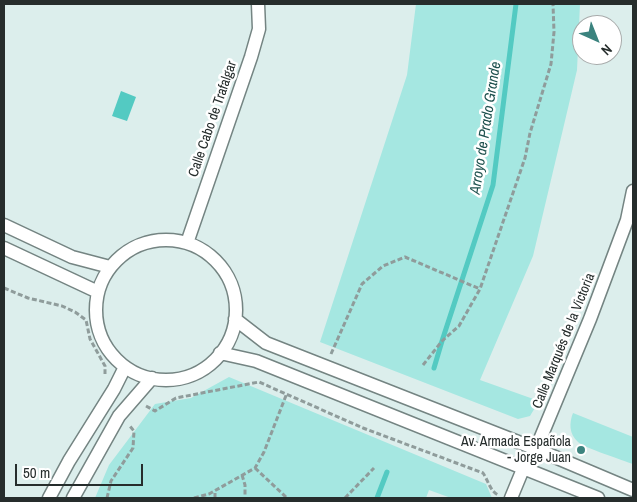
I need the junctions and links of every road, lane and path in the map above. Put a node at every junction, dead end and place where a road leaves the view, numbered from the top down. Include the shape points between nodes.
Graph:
1 (258, 4) edge
2 (553, 4) edge
3 (633, 192) edge
4 (4, 225) edge
5 (186, 243) junction
6 (4, 248) edge
7 (110, 267) junction
8 (4, 288) edge
9 (480, 289) junction
10 (98, 292) junction
11 (235, 319) junction
12 (220, 353) junction
13 (423, 365) dead end
14 (125, 366) junction
15 (325, 367) junction
16 (293, 376) junction
17 (152, 378) junction
18 (105, 382) dead end
19 (286, 394) junction
20 (155, 411) dead end
21 (120, 416) junction
22 (536, 449) junction
23 (255, 468) junction
24 (374, 468) dead end
25 (523, 469) junction
26 (242, 475) junction
27 (215, 490) junction
28 (633, 490) edge
29 (495, 493) dead end
30 (49, 498) edge
31 (73, 498) edge
32 (107, 498) edge
33 (194, 498) edge
34 (215, 498) edge
35 (245, 498) edge
36 (287, 498) edge
37 (344, 498) edge
38 (511, 498) edge
39 (598, 498) edge

1 - 5 street, Calle Cabo de Trafalgar via 259,29
2 - 9 path via 551,64 525,158
3 - 22 street, Calle Marqués de la Victoria via 621,238
4 - 7 street via 72,257
5 - 7 street via 166,240 145,243 126,252
5 - 11 street via 204,251 219,264 235,300
6 - 10 street
7 - 10 street
8 - 18 path via 62,306 86,320 90,339 105,366
9 - 13 path via 459,326
9 - 15 path via 405,257 383,266 362,284
10 - 14 street via 97,325 112,355
11 - 12 street via 230,337
11 - 15 street via 266,343
12 - 16 street via 256,361
12 - 17 street via 190,375
14 - 17 street
14 - 30 street
15 - 22 street
16 - 19 path
16 - 25 street
17 - 21 street
19 - 20 path via 253,382 176,398
19 - 23 path
19 - 29 path via 371,431 483,472
21 - 31 street
21 - 32 path via 134,431 133,448 111,481
22 - 25 street, Calle Marqués de la Victoria
22 - 28 street
23 - 26 path
23 - 36 path
24 - 37 path
25 - 38 street, Calle Marqués de la Victoria
25 - 39 street
26 - 27 path
26 - 35 path
27 - 33 path
27 - 34 path

